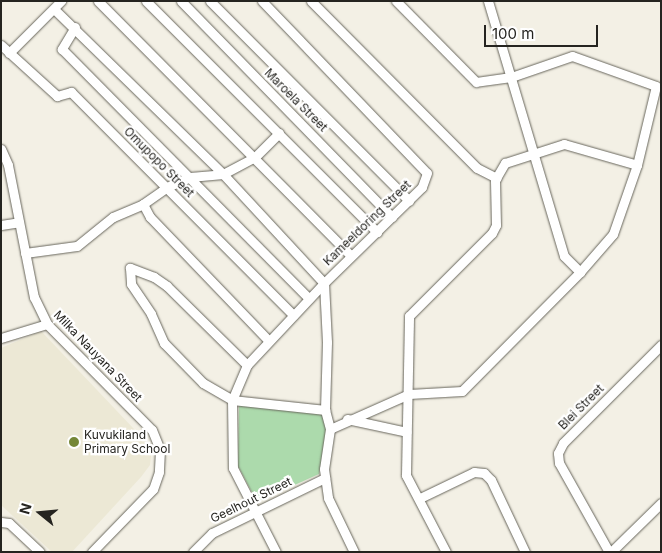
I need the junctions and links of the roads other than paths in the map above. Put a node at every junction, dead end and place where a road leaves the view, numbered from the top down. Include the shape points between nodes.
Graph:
1 (61, 1) edge
2 (98, 1) edge
3 (146, 1) edge
4 (181, 1) edge
5 (210, 1) edge
6 (262, 1) edge
7 (311, 1) edge
8 (396, 1) edge
9 (488, 1) edge
10 (55, 10) junction
11 (75, 27) junction
12 (1, 45) edge
13 (9, 53) junction
14 (511, 77) junction
15 (279, 133) junction
16 (1, 149) edge
17 (534, 153) junction
18 (255, 157) junction
19 (637, 165) junction
20 (224, 174) junction
21 (190, 177) junction
22 (497, 178) junction
23 (167, 187) junction
24 (409, 201) junction
25 (143, 204) junction
26 (392, 218) junction
27 (19, 222) junction
28 (1, 225) edge
29 (376, 232) junction
30 (25, 252) junction
31 (351, 256) junction
32 (580, 272) junction
33 (324, 283) junction
34 (309, 299) junction
35 (294, 315) junction
36 (47, 324) junction
37 (1, 338) edge
38 (268, 340) junction
39 (661, 345) edge
40 (247, 365) junction
41 (408, 394) junction
42 (232, 400) junction
43 (325, 410) junction
44 (347, 419) junction
45 (330, 429) junction
46 (407, 432) junction
47 (325, 478) junction
48 (420, 498) junction
49 (661, 503) edge
50 (256, 512) junction
51 (1, 522) edge
52 (195, 551) edge
53 (40, 552) edge
54 (92, 552) edge
55 (276, 552) edge
56 (354, 552) edge
57 (446, 552) edge
58 (525, 552) edge
59 (610, 552) edge

1 - 10 street
2 - 18 street
3 - 15 street
4 - 26 street, Maroela Street
5 - 24 street
6 - 24 street, Kameeldoring Street via 425,167 427,178
7 - 22 street via 477,168
8 - 14 street via 476,82
9 - 14 street
10 - 11 street
10 - 13 street
11 - 20 street
11 - 21 street via 62,49
12 - 13 street, Omupopo Street
13 - 23 street, Omupopo Street via 57,96 71,92
14 - 17 street
14 - 19 street via 572,56 655,83
15 - 18 street
15 - 29 street
16 - 27 street, Milka Nauyana Street via 8,165
17 - 19 street via 564,144
17 - 22 street via 506,163
17 - 32 street via 564,256
18 - 20 street
18 - 31 street
19 - 32 street via 612,237
20 - 21 street
20 - 33 street
21 - 23 street
21 - 34 street
22 - 41 street via 496,225 492,233 409,316
23 - 25 street
23 - 35 street, Omupopo Street
24 - 26 street, Kameeldoring Street
25 - 30 street via 113,217 77,246
25 - 38 street via 150,217
26 - 29 street, Kameeldoring Street
27 - 28 street
27 - 30 street, Milka Nauyana Street
29 - 31 street, Kameeldoring Street
30 - 36 street, Milka Nauyana Street via 34,297
31 - 33 street, Kameeldoring Street
32 - 41 street via 462,392
33 - 34 street
33 - 43 street, Kameeldoring Street via 327,342
34 - 35 street
35 - 38 street
36 - 37 street
36 - 54 street, Milka Nauyana Street via 152,430 160,450 159,472 153,489
38 - 40 street
39 - 59 street, Blei Street via 563,443 558,453 559,463
40 - 42 street
40 - 42 street via 167,286 130,268 131,284 151,314 164,344 203,383
41 - 44 street
41 - 46 street
42 - 43 street
42 - 50 street via 233,468
43 - 45 street, Kameeldoring Street
44 - 45 street
44 - 46 street
45 - 47 street, Kameeldoring Street
46 - 48 street via 406,475
47 - 50 street, Geelhout Street
47 - 56 street, Kameeldoring Street via 328,498
48 - 57 street
48 - 58 street via 474,472 484,473 491,480
49 - 59 street
50 - 52 street, Geelhout Street via 212,533
50 - 55 street
51 - 53 street via 10,523

